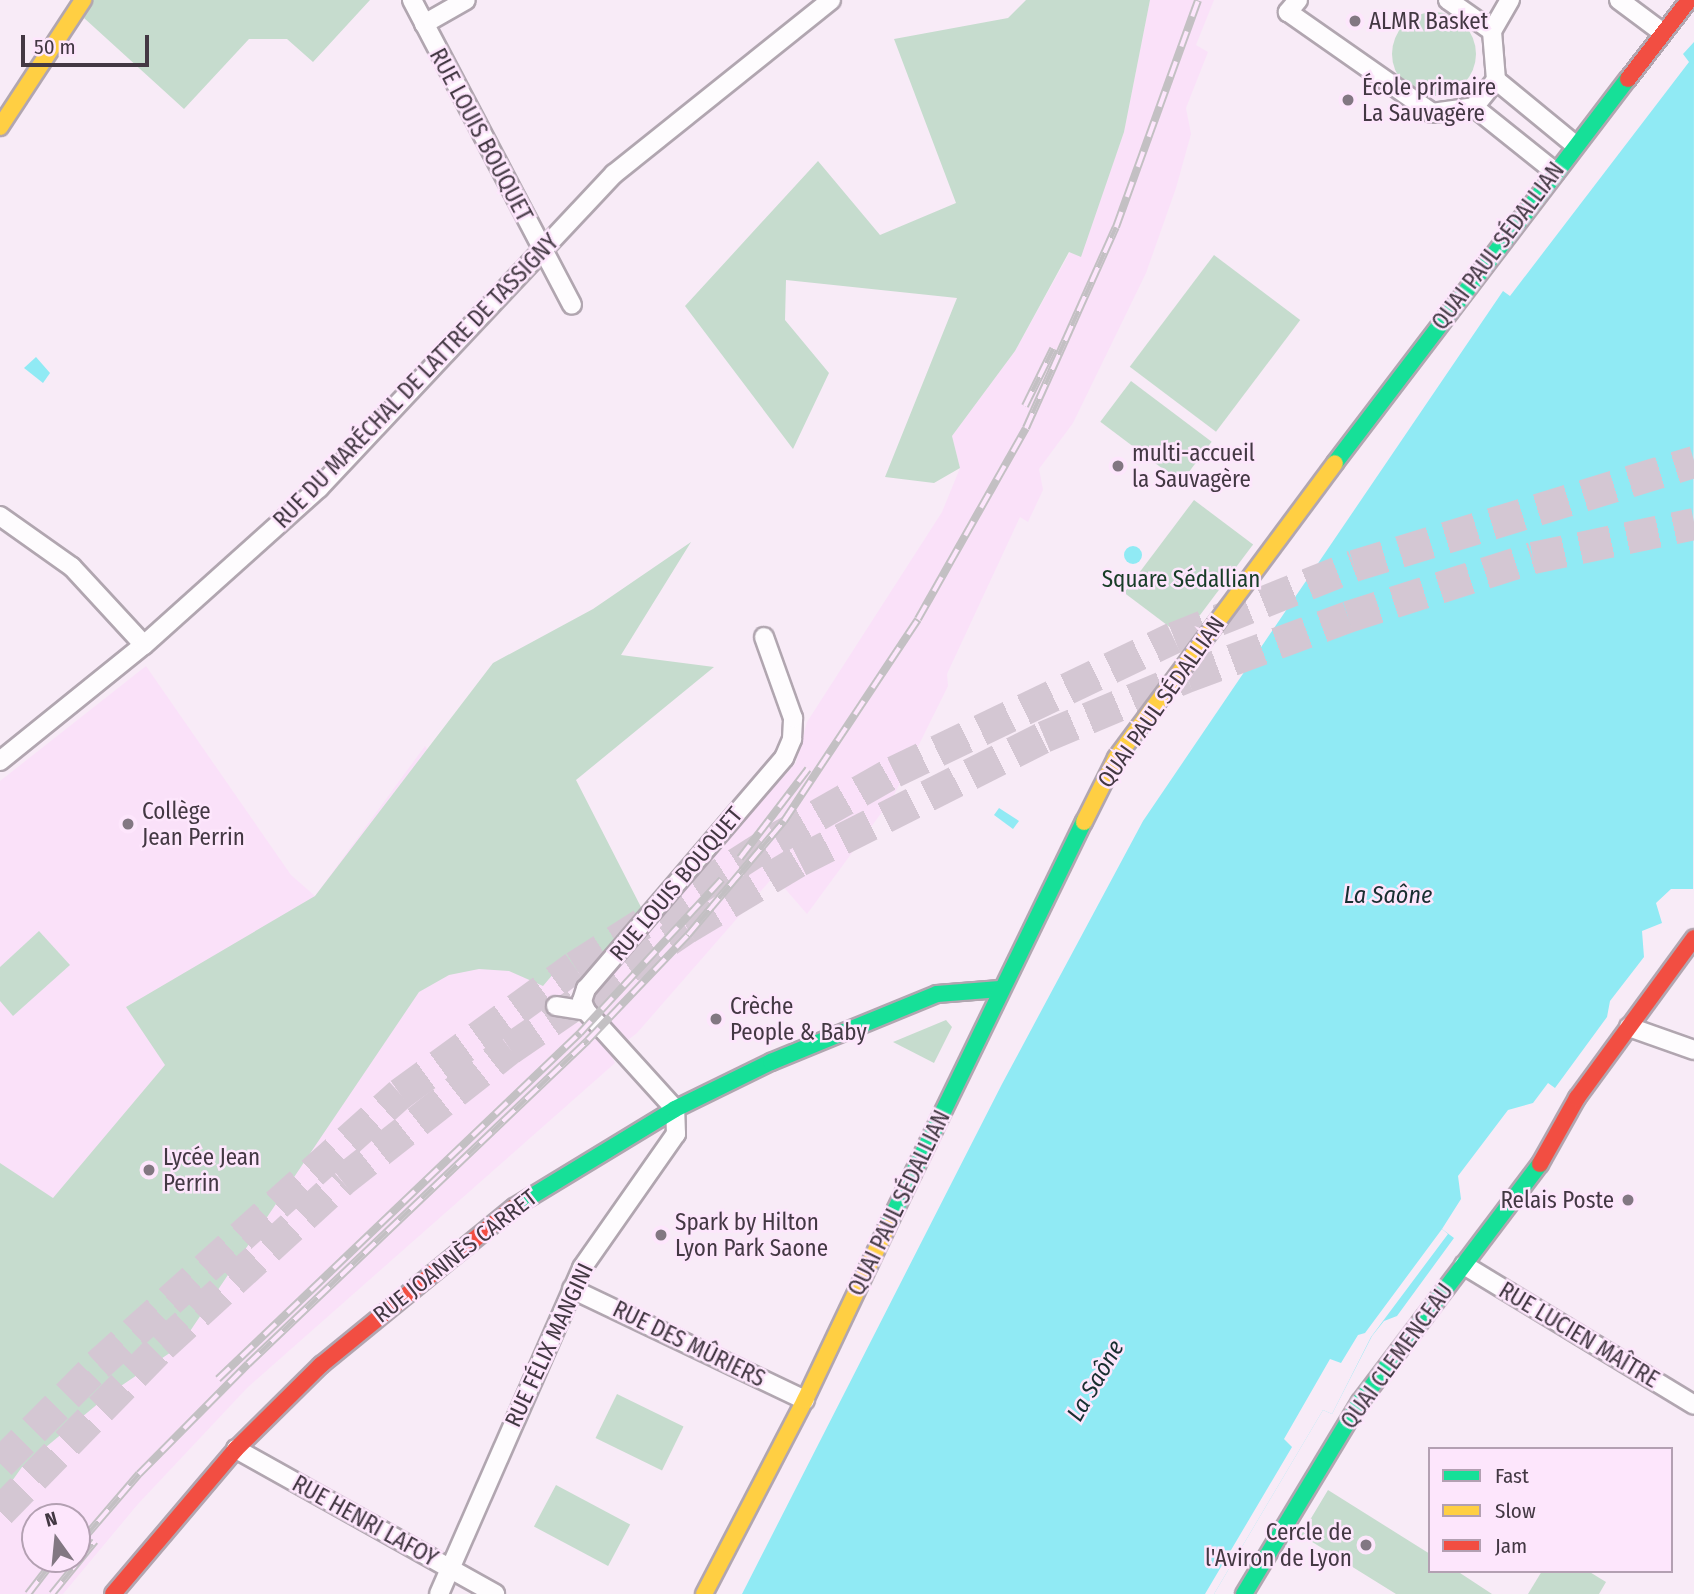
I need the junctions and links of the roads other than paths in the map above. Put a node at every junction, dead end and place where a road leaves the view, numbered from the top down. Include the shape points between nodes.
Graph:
1 (83, 0) edge
2 (412, 0) edge
3 (466, 0) edge
4 (831, 0) edge
5 (1298, 0) edge
6 (1448, 0) edge
7 (1510, 0) edge
8 (1619, 0) edge
9 (1689, 0) edge
10 (424, 24) junction
11 (1492, 31) junction
12 (1662, 32) junction
13 (1496, 80) junction
14 (1474, 107) junction
15 (0, 127) edge
16 (1575, 145) junction
17 (1555, 172) junction
18 (544, 252) junction
19 (572, 305) dead end
20 (0, 516) edge
21 (764, 637) dead end
22 (144, 645) junction
23 (0, 761) edge
24 (1694, 938) edge
25 (1694, 962) edge
26 (1000, 989) junction
27 (951, 992) junction
28 (556, 1006) dead end
29 (586, 1011) junction
30 (986, 1019) junction
31 (1636, 1029) junction
32 (1694, 1050) edge
33 (674, 1109) junction
34 (1464, 1265) junction
35 (572, 1289) junction
36 (805, 1400) junction
37 (1694, 1405) edge
38 (236, 1449) junction
39 (451, 1569) junction
40 (113, 1594) edge
41 (439, 1594) edge
42 (495, 1594) edge
43 (704, 1594) edge
44 (1244, 1594) edge

1 - 15 main road
2 - 10 street, RUE LOUIS BOUQUET
3 - 10 street
4 - 18 street, RUE DU MARÉCHAL DE LATTRE DE TASSIGNY via 614,174
5 - 14 street via 1288,12 1432,113
6 - 11 street
7 - 11 street
8 - 12 street
9 - 12 main road, QUAI PAUL SÉDALLIAN
10 - 18 street, RUE LOUIS BOUQUET
11 - 13 street
12 - 16 main road, QUAI PAUL SÉDALLIAN
13 - 14 street
13 - 16 street
14 - 17 street
16 - 17 main road, QUAI PAUL SÉDALLIAN
17 - 26 main road, QUAI PAUL SÉDALLIAN via 1116,758
18 - 19 street, RUE LOUIS BOUQUET
18 - 22 street, RUE DU MARÉCHAL DE LATTRE DE TASSIGNY via 319,488
20 - 22 street via 72,567
21 - 29 street, RUE LOUIS BOUQUET via 793,718 792,739 784,758 586,989 582,1001
22 - 23 street, RUE DU MARÉCHAL DE LATTRE DE TASSIGNY
24 - 31 main road, QUAI CLEMENCEAU
25 - 31 main road, QUAI CLEMENCEAU
26 - 27 main road, RUE JOANNÈS CARRET
26 - 30 main road, QUAI PAUL SÉDALLIAN
27 - 30 main road
27 - 33 main road, RUE JOANNÈS CARRET via 771,1062
28 - 29 street
29 - 33 street
30 - 36 main road, QUAI PAUL SÉDALLIAN
31 - 32 street
31 - 34 main road, QUAI CLEMENCEAU via 1588,1106 1565,1127
33 - 35 street, RUE FÉLIX MANGINI via 677,1122 671,1144 616,1215
33 - 38 main road, RUE JOANNÈS CARRET via 498,1217 321,1365
34 - 37 street, RUE LUCIEN MAÎTRE
34 - 44 main road, QUAI CLEMENCEAU via 1360,1402
35 - 36 street, RUE DES MÛRIERS
35 - 39 street, RUE FÉLIX MANGINI
36 - 43 main road, QUAI PAUL SÉDALLIAN
38 - 39 street, RUE HENRI LAFOY
38 - 40 main road, RUE JOANNÈS CARRET
39 - 41 street, RUE FÉLIX MANGINI
39 - 42 street, RUE HENRI LAFOY

